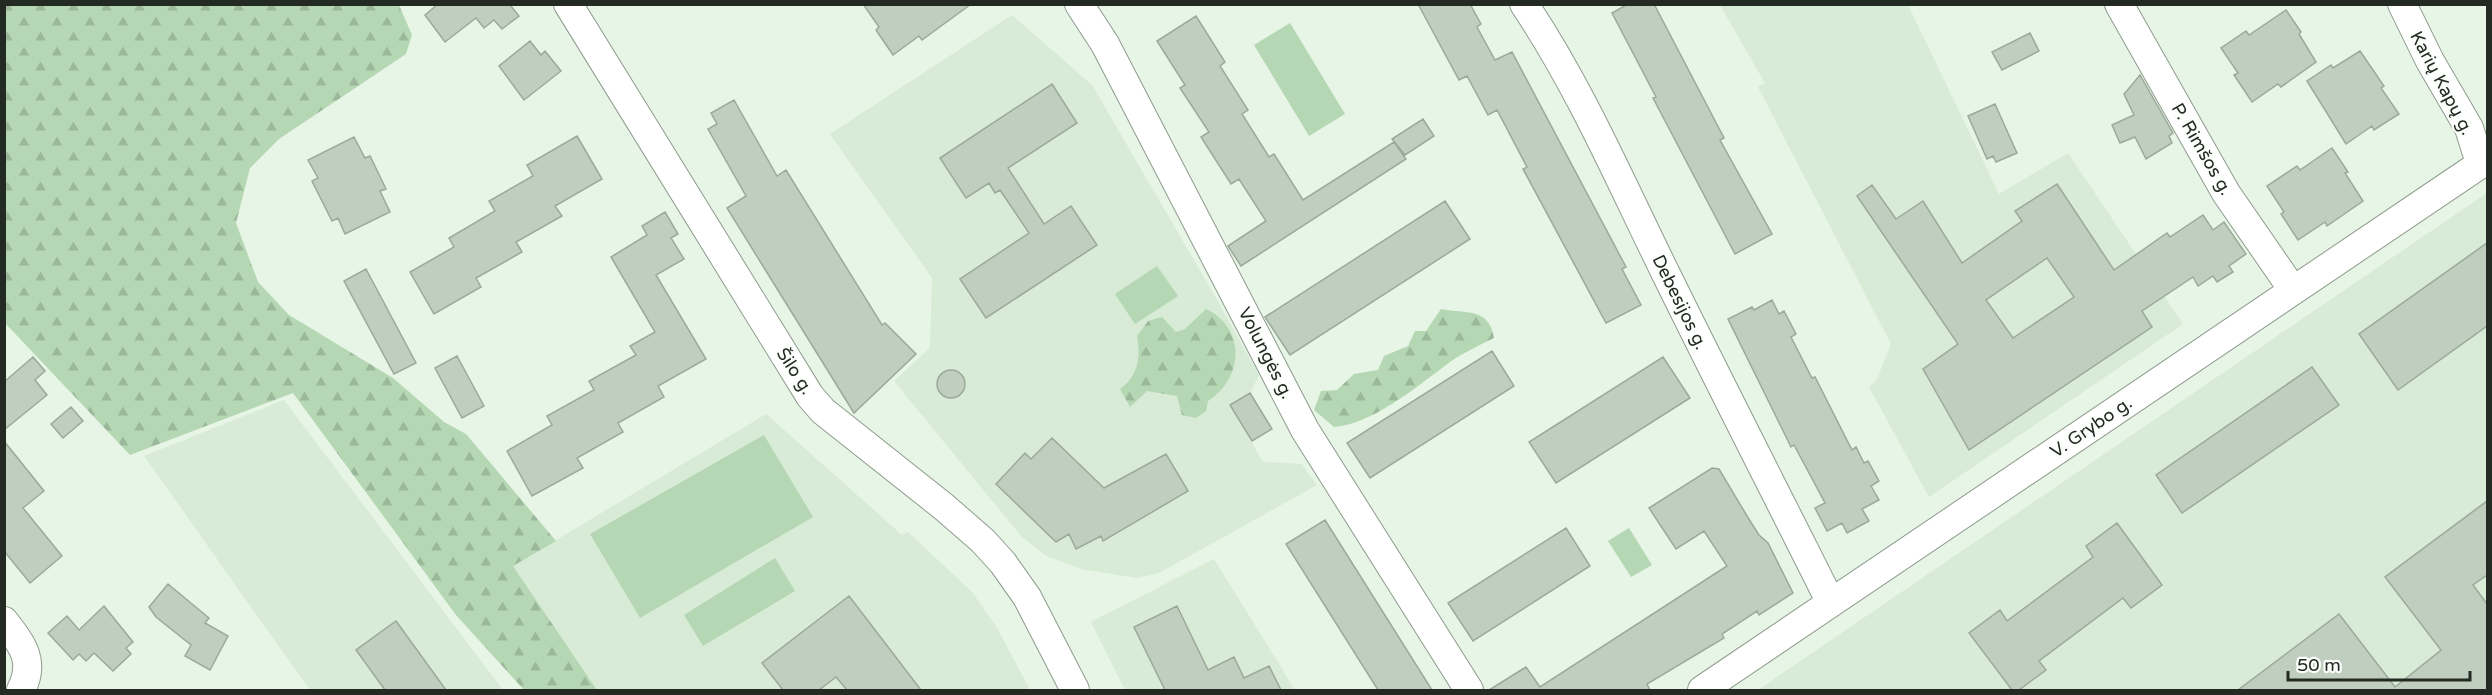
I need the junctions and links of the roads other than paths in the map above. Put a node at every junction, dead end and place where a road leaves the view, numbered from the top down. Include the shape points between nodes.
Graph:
1 (568, 4) edge
2 (1079, 4) edge
3 (1524, 4) edge
4 (2119, 4) edge
5 (2402, 4) edge
6 (2484, 161) edge
7 (2293, 290) junction
8 (1832, 603) junction
9 (4, 621) edge
10 (21, 690) edge
11 (1075, 690) edge
12 (1469, 690) edge
13 (1702, 690) edge

1 - 11 street, Šilo g. via 810,396 951,514 1003,563 1027,597
2 - 12 street, Volungės g. via 1105,44 1305,430
3 - 8 street, Debesijos g. via 1577,93
4 - 7 street, P. Rimšos g. via 2226,193
5 - 6 street, Karių Kapų g.
6 - 7 street, V. Grybo g.
7 - 8 street, V. Grybo g.
8 - 13 street, V. Grybo g.
9 - 10 street via 23,645 27,659 27,679

